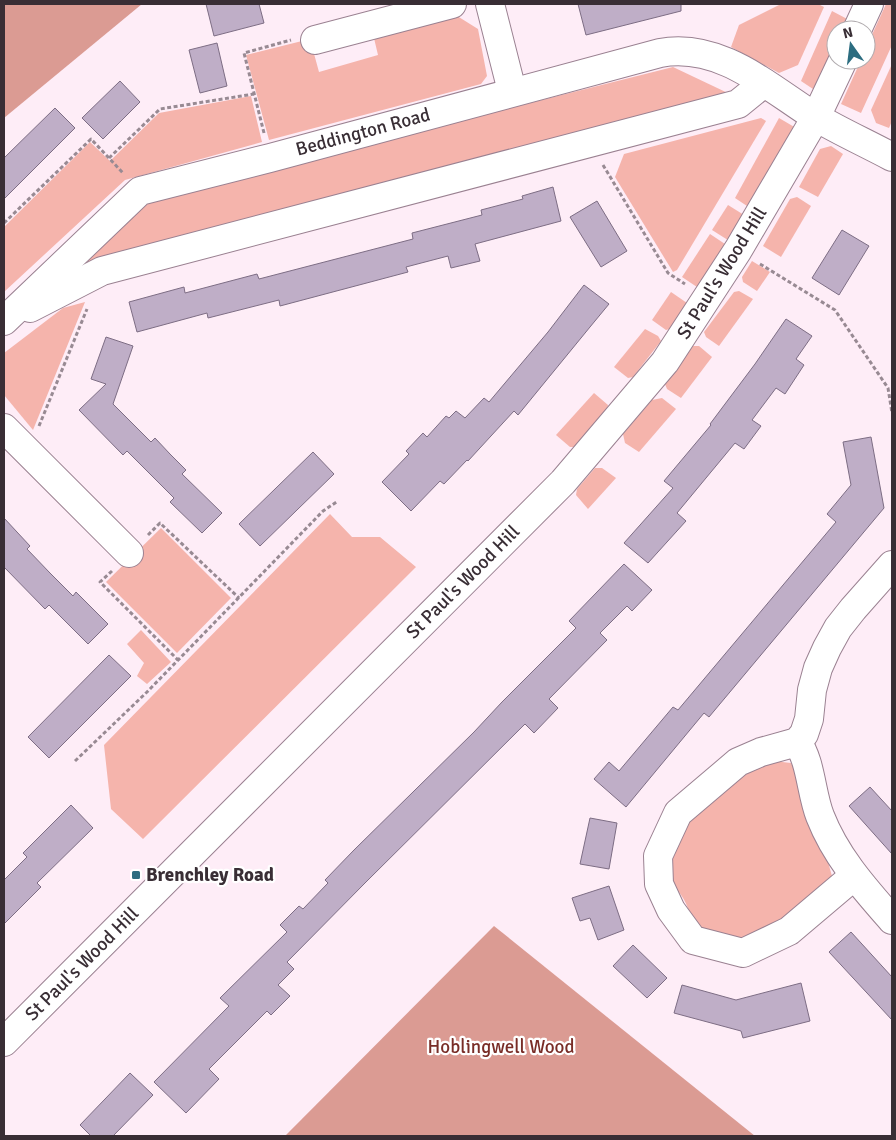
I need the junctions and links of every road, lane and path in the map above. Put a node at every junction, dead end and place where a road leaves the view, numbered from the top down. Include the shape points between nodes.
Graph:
1 (452, 4) edge
2 (490, 4) edge
3 (869, 4) edge
4 (862, 20) edge
5 (315, 40) joint
6 (838, 70) edge
7 (764, 83) junction
8 (512, 92) junction
9 (254, 94) junction
10 (816, 117) junction
11 (590, 143) junction
12 (892, 157) edge
13 (109, 158) junction
14 (270, 158) junction
15 (140, 191) junction
16 (4, 223) edge
17 (738, 250) junction
18 (708, 298) junction
19 (87, 308) dead end
20 (4, 321) edge
21 (888, 388) junction
22 (892, 391) edge
23 (892, 413) edge
24 (4, 428) edge
25 (29, 453) junction
26 (338, 501) dead end
27 (129, 553) junction
28 (892, 565) edge
29 (240, 598) junction
30 (178, 660) junction
31 (797, 742) junction
32 (75, 761) dead end
33 (854, 876) junction
34 (892, 920) edge
35 (4, 1042) edge

1 - 5 street
2 - 8 street
3 - 4 street
5 - 9 path via 315,34 244,53
6 - 10 street, St Paul's Wood Hill
7 - 8 street, Beddington Road via 711,55 676,50
7 - 10 street, Beddington Road
7 - 11 street, Beddington Road via 738,104
8 - 14 street, Beddington Road
9 - 13 path via 160,109
9 - 14 path
10 - 12 street, Beddington Road
10 - 17 street, St Paul's Wood Hill
11 - 18 path via 668,273
11 - 20 street, Beddington Road via 102,271
13 - 15 path
13 - 16 path via 91,139
14 - 15 street, Beddington Road
15 - 20 street, Beddington Road
17 - 18 street, St Paul's Wood Hill
17 - 21 path via 835,310
18 - 35 street, St Paul's Wood Hill via 665,362 563,482
19 - 25 path
21 - 22 path
21 - 23 path
24 - 25 street
25 - 27 street
26 - 29 path via 323,511
27 - 29 path via 160,522
27 - 30 path via 100,582
28 - 31 street via 838,628 818,668 807,729
29 - 30 path
30 - 32 path
31 - 33 street via 804,754 819,814
31 - 33 street via 738,762 678,813 658,856 659,884 671,910 693,940 743,953 789,932
33 - 34 street

